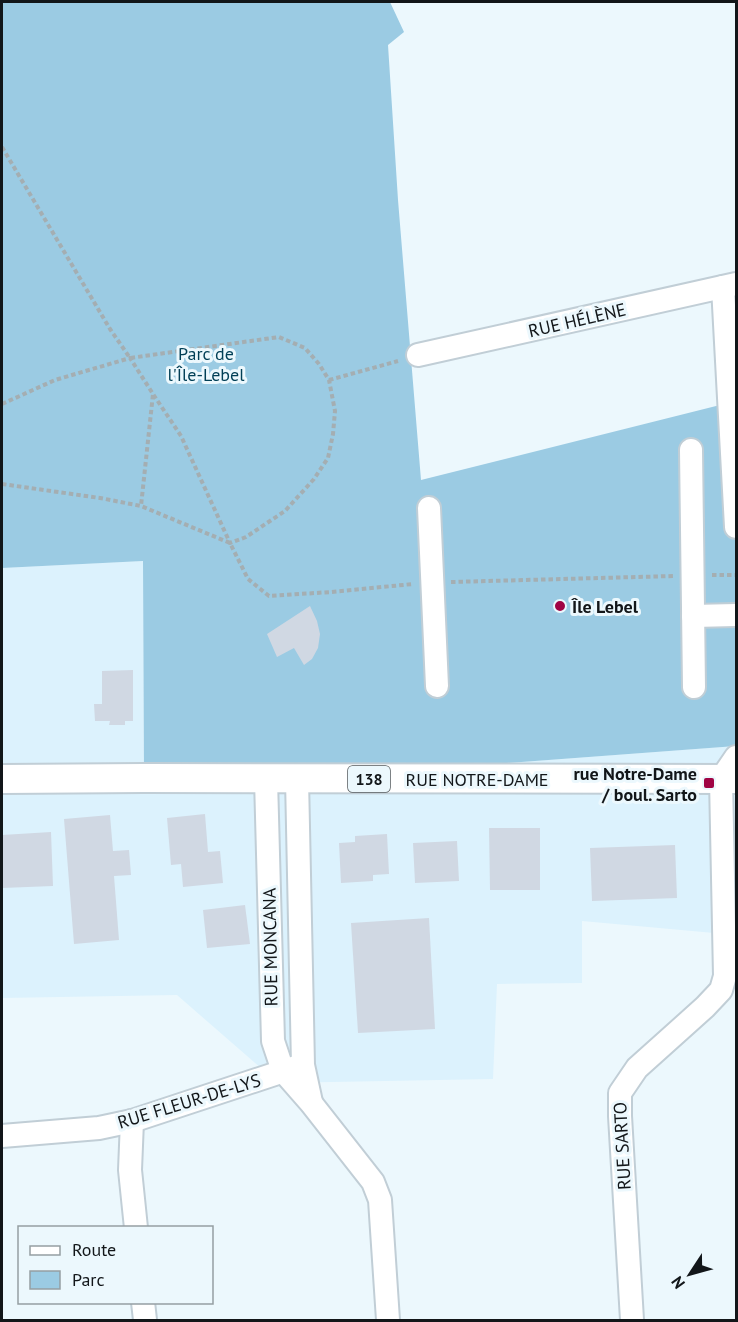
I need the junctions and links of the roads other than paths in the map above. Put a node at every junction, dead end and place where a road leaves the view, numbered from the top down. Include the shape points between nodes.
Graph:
1 (730, 286) edge
2 (418, 355) road end
3 (691, 450) dead end
4 (429, 508) dead end
5 (736, 527) edge
6 (736, 615) edge
7 (693, 616) junction
8 (437, 686) dead end
9 (694, 687) dead end
10 (731, 772) edge
11 (297, 778) junction
12 (2, 779) edge
13 (266, 779) junction
14 (733, 986) edge
15 (293, 1068) junction
16 (132, 1121) junction
17 (2, 1136) edge
18 (136, 1226) edge
19 (143, 1304) edge
20 (145, 1320) edge
21 (388, 1320) edge
22 (632, 1320) edge

1 - 2 street, RUE HÉLÈNE
1 - 5 street
3 - 7 street
4 - 8 street
6 - 7 street
7 - 9 street
10 - 11 main road, RUE NOTRE-DAME / 138
10 - 14 street, RUE SARTO
11 - 13 main road, RUE NOTRE-DAME / 138
11 - 15 street, RUE MONCANA via 304,1038
12 - 13 main road, RUE NOTRE-DAME / 138
13 - 15 street, RUE MONCANA via 273,1041
14 - 22 street, RUE SARTO via 726,1000 705,1007 637,1068 620,1093
15 - 16 street, RUE FLEUR-DE-LYS
15 - 21 street, RUE MONCANA via 311,1103 373,1182 380,1200
16 - 17 street, RUE FLEUR-DE-LYS via 99,1128
16 - 18 street via 130,1170
19 - 20 street

